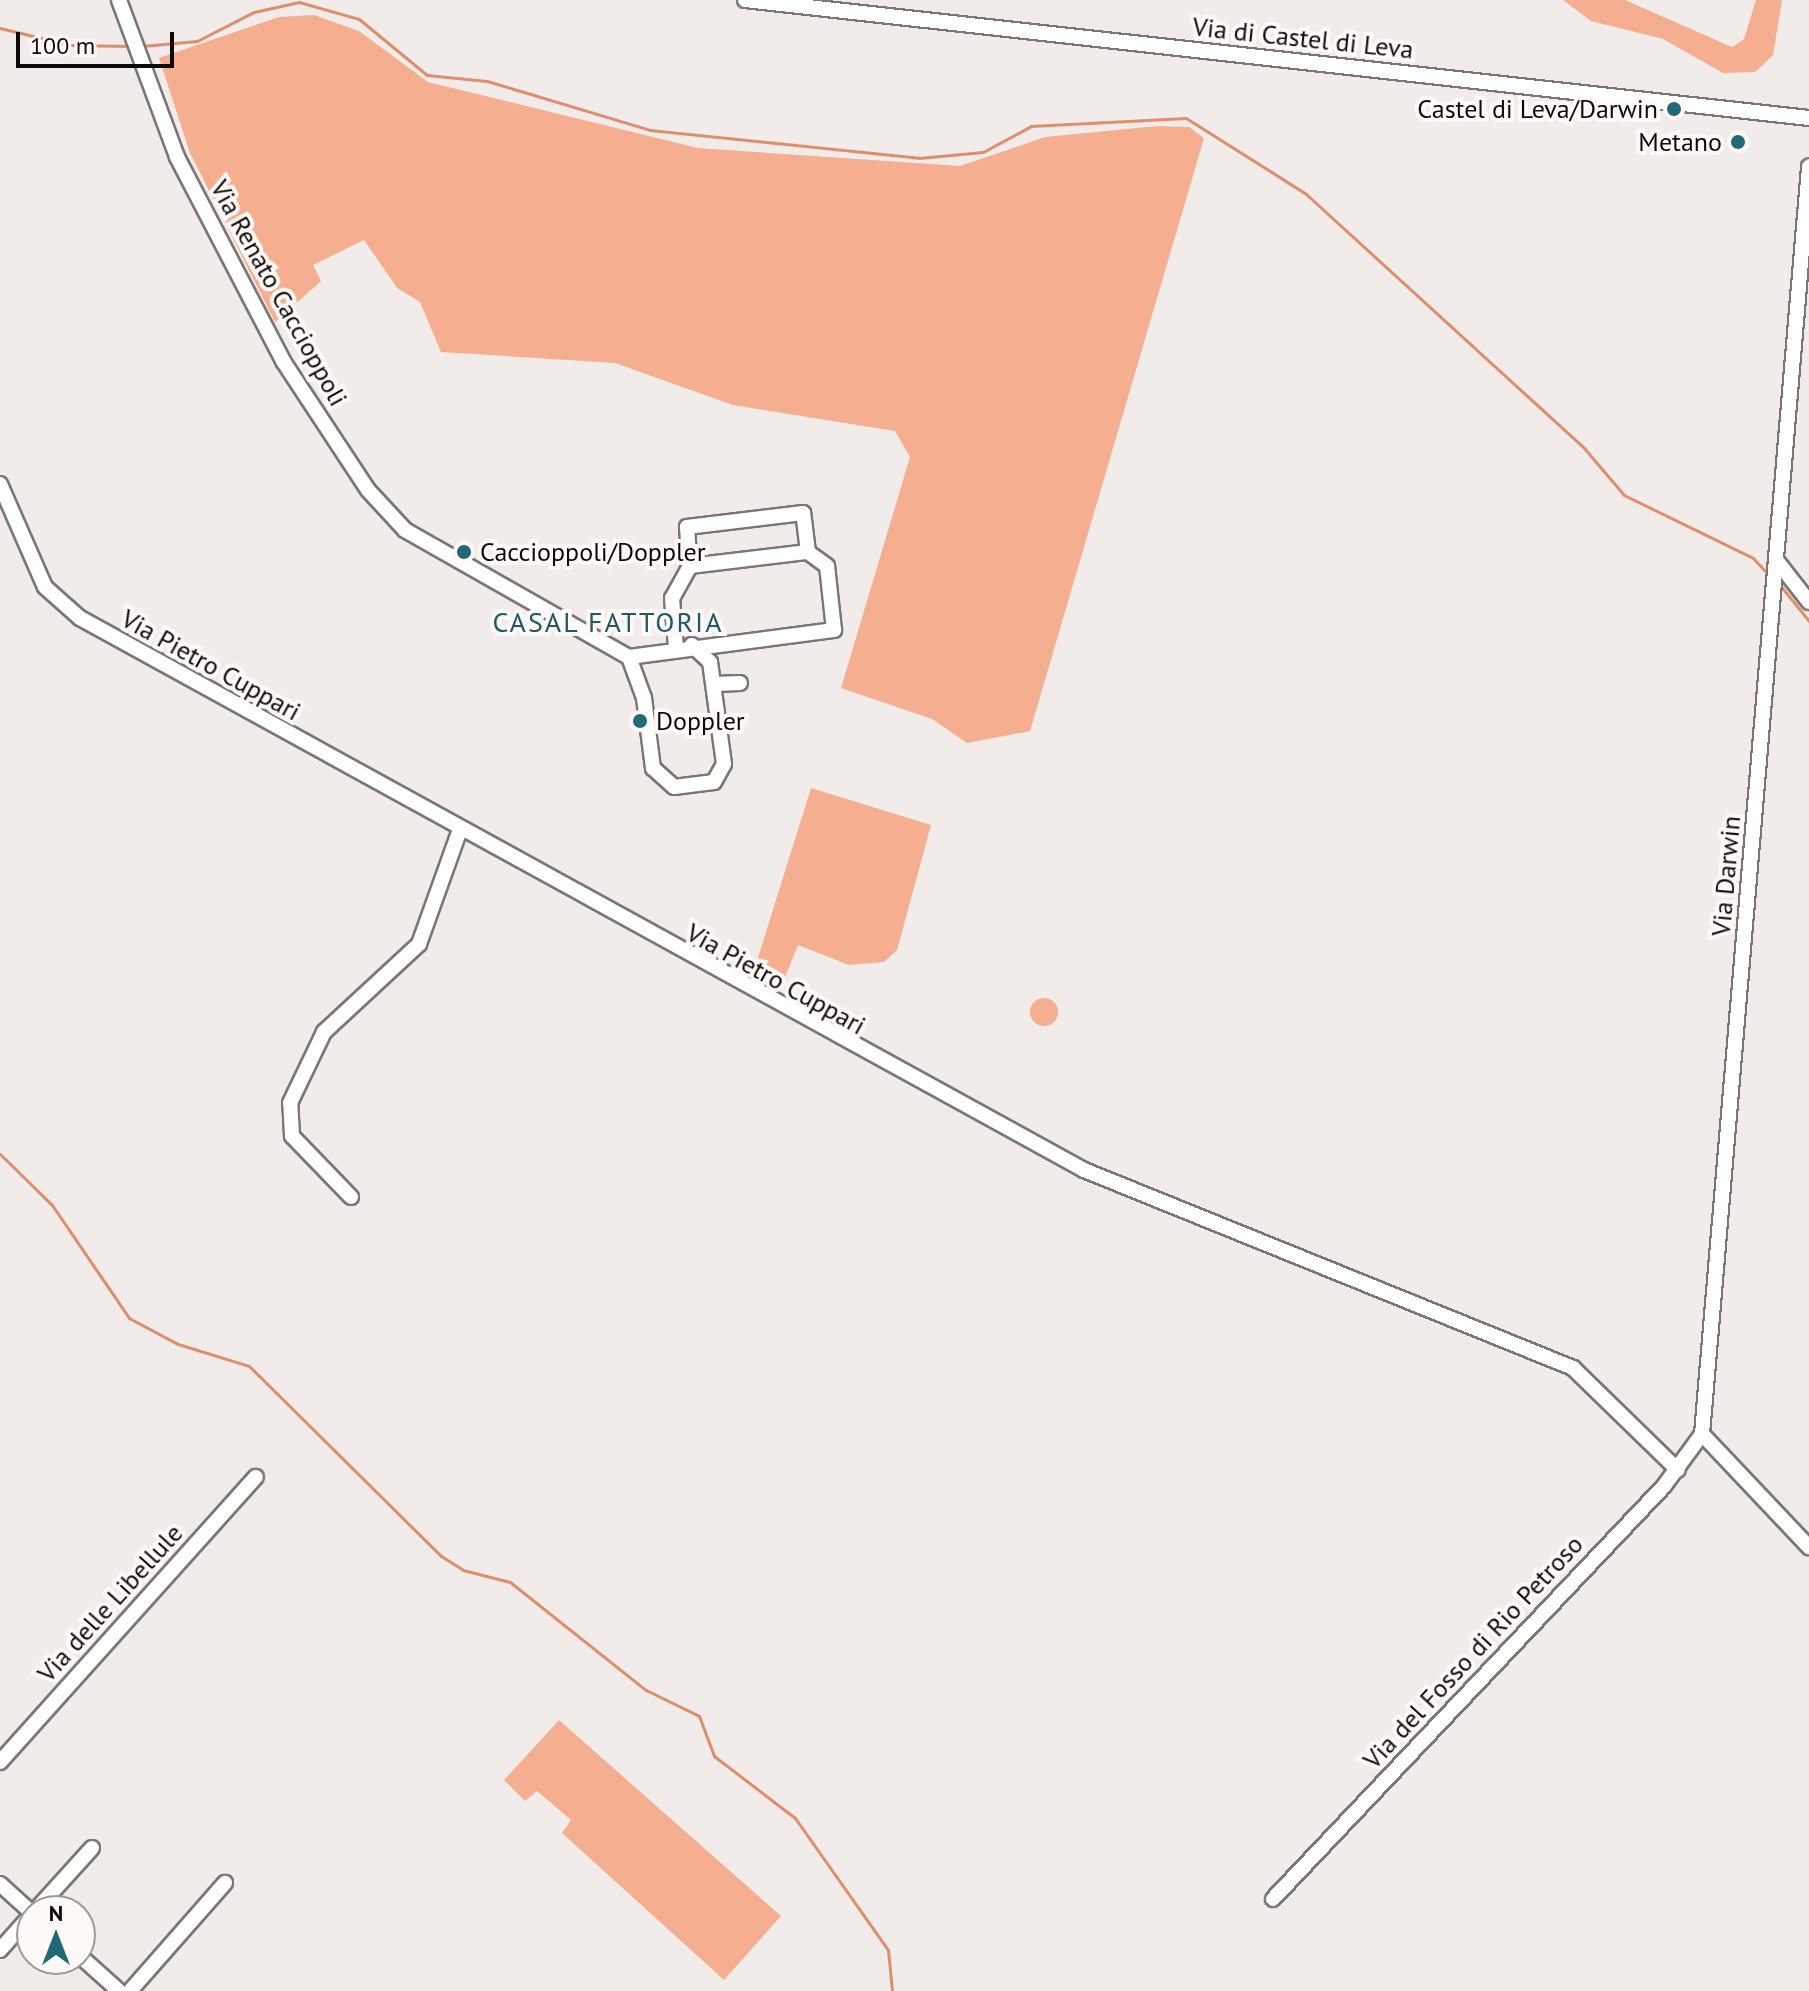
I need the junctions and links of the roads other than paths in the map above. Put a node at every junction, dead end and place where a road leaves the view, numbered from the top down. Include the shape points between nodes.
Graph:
1 (119, 0) edge
2 (745, 0) edge
3 (1809, 118) edge
4 (1809, 167) edge
5 (0, 484) edge
6 (808, 552) junction
7 (1777, 561) junction
8 (690, 566) junction
9 (1809, 602) edge
10 (692, 645) junction
11 (676, 648) junction
12 (629, 657) junction
13 (740, 683) dead end
14 (714, 684) junction
15 (459, 832) junction
16 (351, 1197) dead end
17 (1702, 1434) junction
18 (1678, 1470) junction
19 (256, 1477) dead end
20 (1807, 1539) edge
21 (0, 1762) edge
22 (92, 1848) dead end
23 (225, 1883) dead end
24 (0, 1884) edge
25 (49, 1895) edge
26 (16, 1898) edge
27 (1273, 1899) dead end
28 (16, 1932) edge
29 (0, 1950) edge
30 (96, 1970) edge
31 (119, 1991) edge
32 (130, 1991) edge

1 - 12 street, Via Renato Caccioppoli via 177,157 276,348 374,499 410,533
2 - 3 street, Via di Castel di Leva
4 - 7 street, Via Darwin
5 - 15 street, Via Pietro Cuppari via 35,569 63,608
6 - 8 street
6 - 8 street via 803,513 792,514 687,527
6 - 10 street via 827,566 834,630
7 - 9 street
7 - 17 street, Via Darwin
8 - 11 street via 673,595
10 - 11 street
10 - 14 street via 710,662
11 - 12 street
12 - 14 street via 644,698 653,768 670,786 707,785 721,773
13 - 14 street
15 - 16 street via 419,944 324,1032 290,1103 292,1136
15 - 18 street, Via Pietro Cuppari via 1084,1170 1573,1368
17 - 18 street, Via del Fosso di Rio Petroso
17 - 20 street
18 - 27 street, Via del Fosso di Rio Petroso
19 - 21 street, Via delle Libellule
22 - 25 street
23 - 32 street
24 - 26 street
28 - 29 street
30 - 31 street

